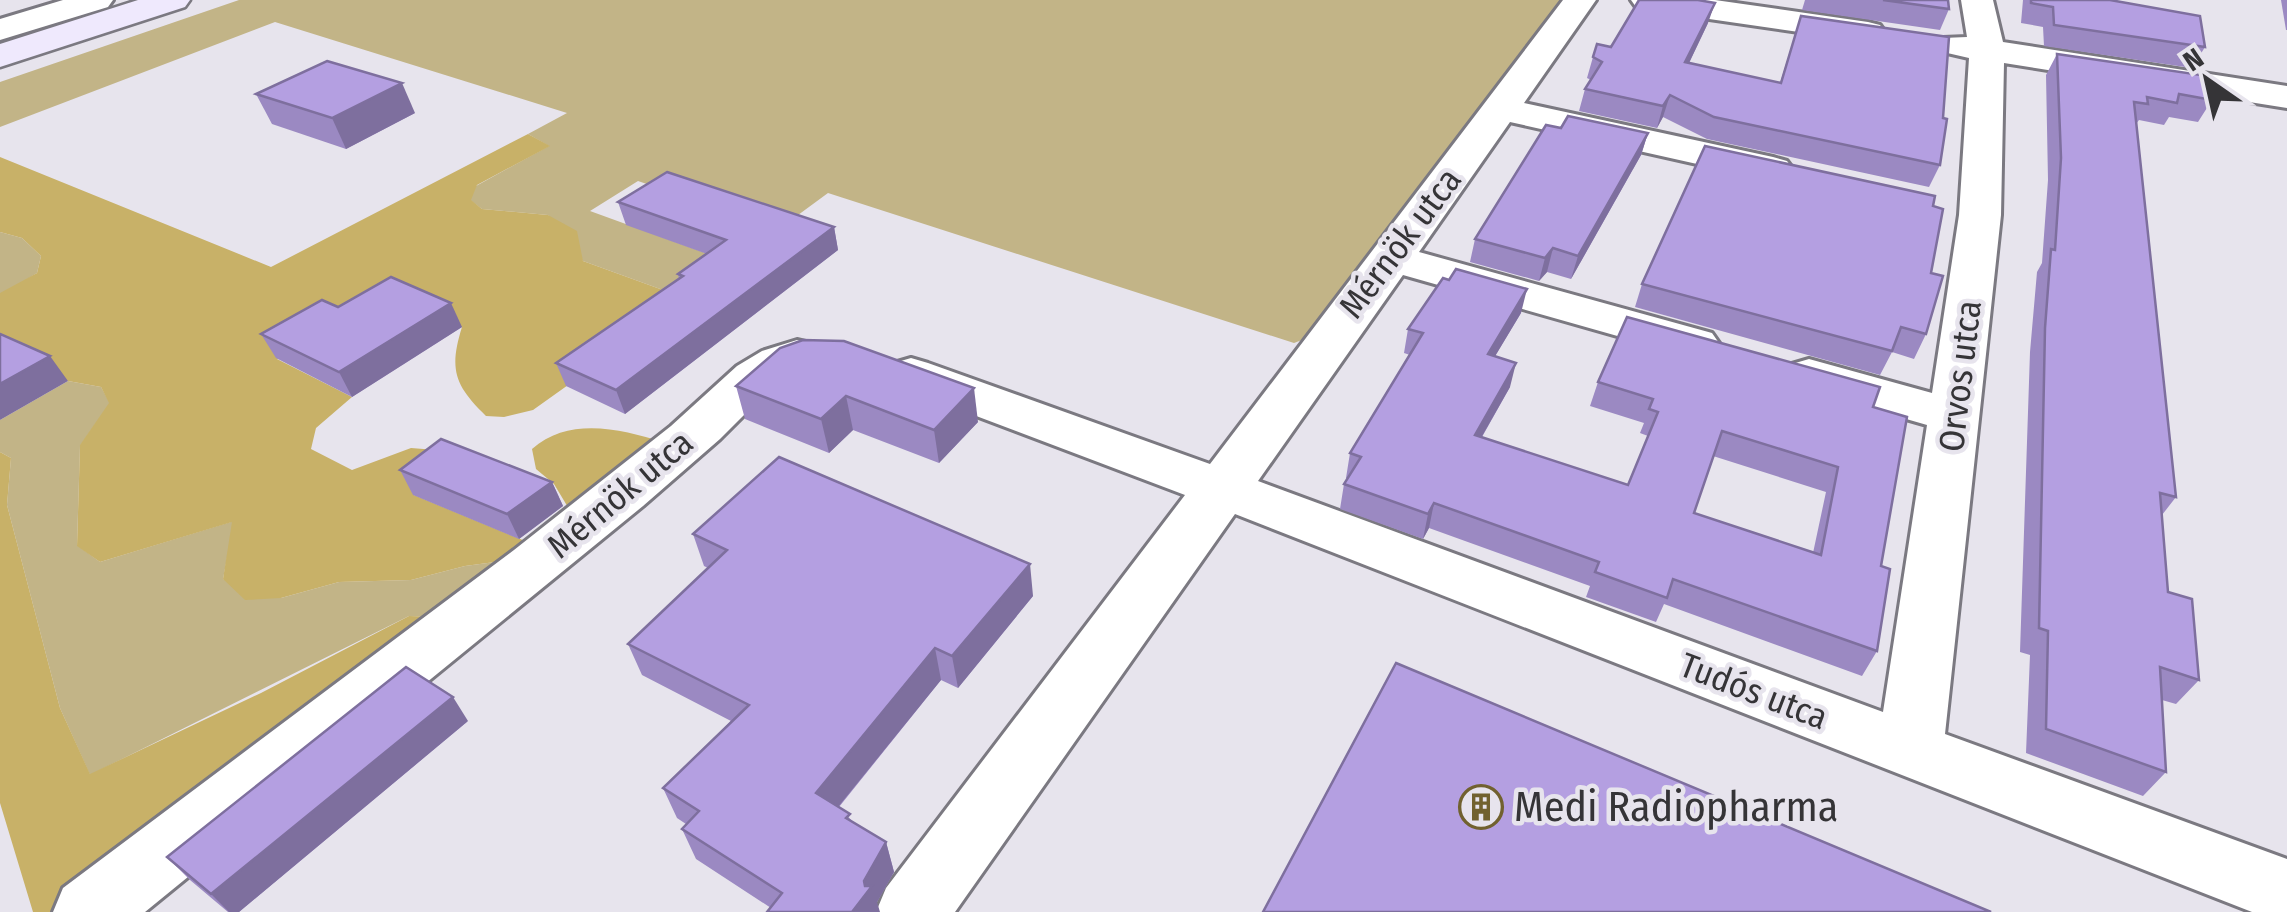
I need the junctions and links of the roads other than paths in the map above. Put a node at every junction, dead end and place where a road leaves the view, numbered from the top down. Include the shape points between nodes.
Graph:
1 (97, 0) edge
2 (173, 0) edge
3 (1580, 0) edge
4 (1647, 0) edge
5 (1977, 0) edge
6 (0, 30) edge
7 (1892, 36) edge
8 (1930, 41) edge
9 (1987, 50) junction
10 (0, 56) edge
11 (2287, 97) edge
12 (1501, 109) junction
13 (1808, 177) edge
14 (1388, 257) junction
15 (1956, 416) junction
16 (1222, 486) junction
17 (1910, 752) junction
18 (2287, 892) edge
19 (88, 912) edge
20 (912, 912) edge

1 - 6 street
2 - 10 main road
3 - 12 street, Mérnök utca
4 - 7 street
5 - 9 street, Orvos utca
8 - 9 street
9 - 11 street
9 - 15 street, Orvos utca via 1961,211
12 - 13 street
12 - 14 street, Mérnök utca
14 - 15 street
14 - 16 street, Mérnök utca
15 - 17 street, Orvos utca
16 - 17 street, Tudós utca
16 - 19 street, Mérnök utca via 853,354 828,350 762,368 672,453 509,586
16 - 20 street, Mérnök utca
17 - 18 street, Tudós utca

